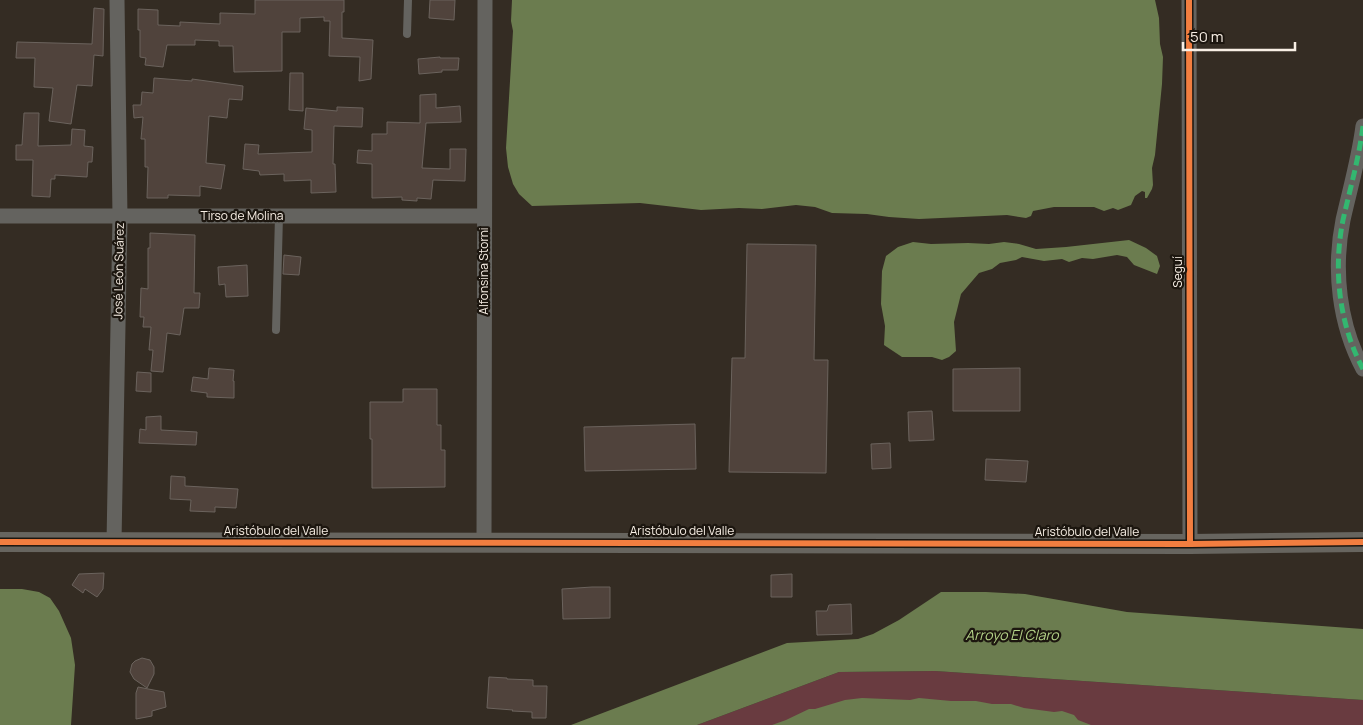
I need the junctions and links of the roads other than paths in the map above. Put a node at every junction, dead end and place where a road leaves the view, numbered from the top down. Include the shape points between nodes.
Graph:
1 (117, 0) edge
2 (408, 0) edge
3 (485, 0) edge
4 (1189, 0) edge
5 (407, 34) dead end
6 (1363, 126) edge
7 (0, 216) edge
8 (120, 216) junction
9 (279, 216) junction
10 (484, 216) junction
11 (276, 330) dead end
12 (1363, 369) edge
13 (0, 542) edge
14 (114, 542) junction
15 (484, 542) junction
16 (1363, 542) edge
17 (1190, 544) junction

1 - 8 street, José León Suárez
2 - 5 lane
3 - 10 street, Alfonsina Storni
4 - 17 street, Seguí
6 - 12 street via 1338,257 1340,296 1347,329
7 - 8 street, Tirso de Molina
8 - 9 street, Tirso de Molina
8 - 14 street, José León Suárez
9 - 10 street, Tirso de Molina
9 - 11 lane
10 - 15 street, Alfonsina Storni
13 - 14 street, Aristóbulo del Valle
14 - 15 street, Aristóbulo del Valle
15 - 17 street, Aristóbulo del Valle
16 - 17 street, Aristóbulo del Valle

